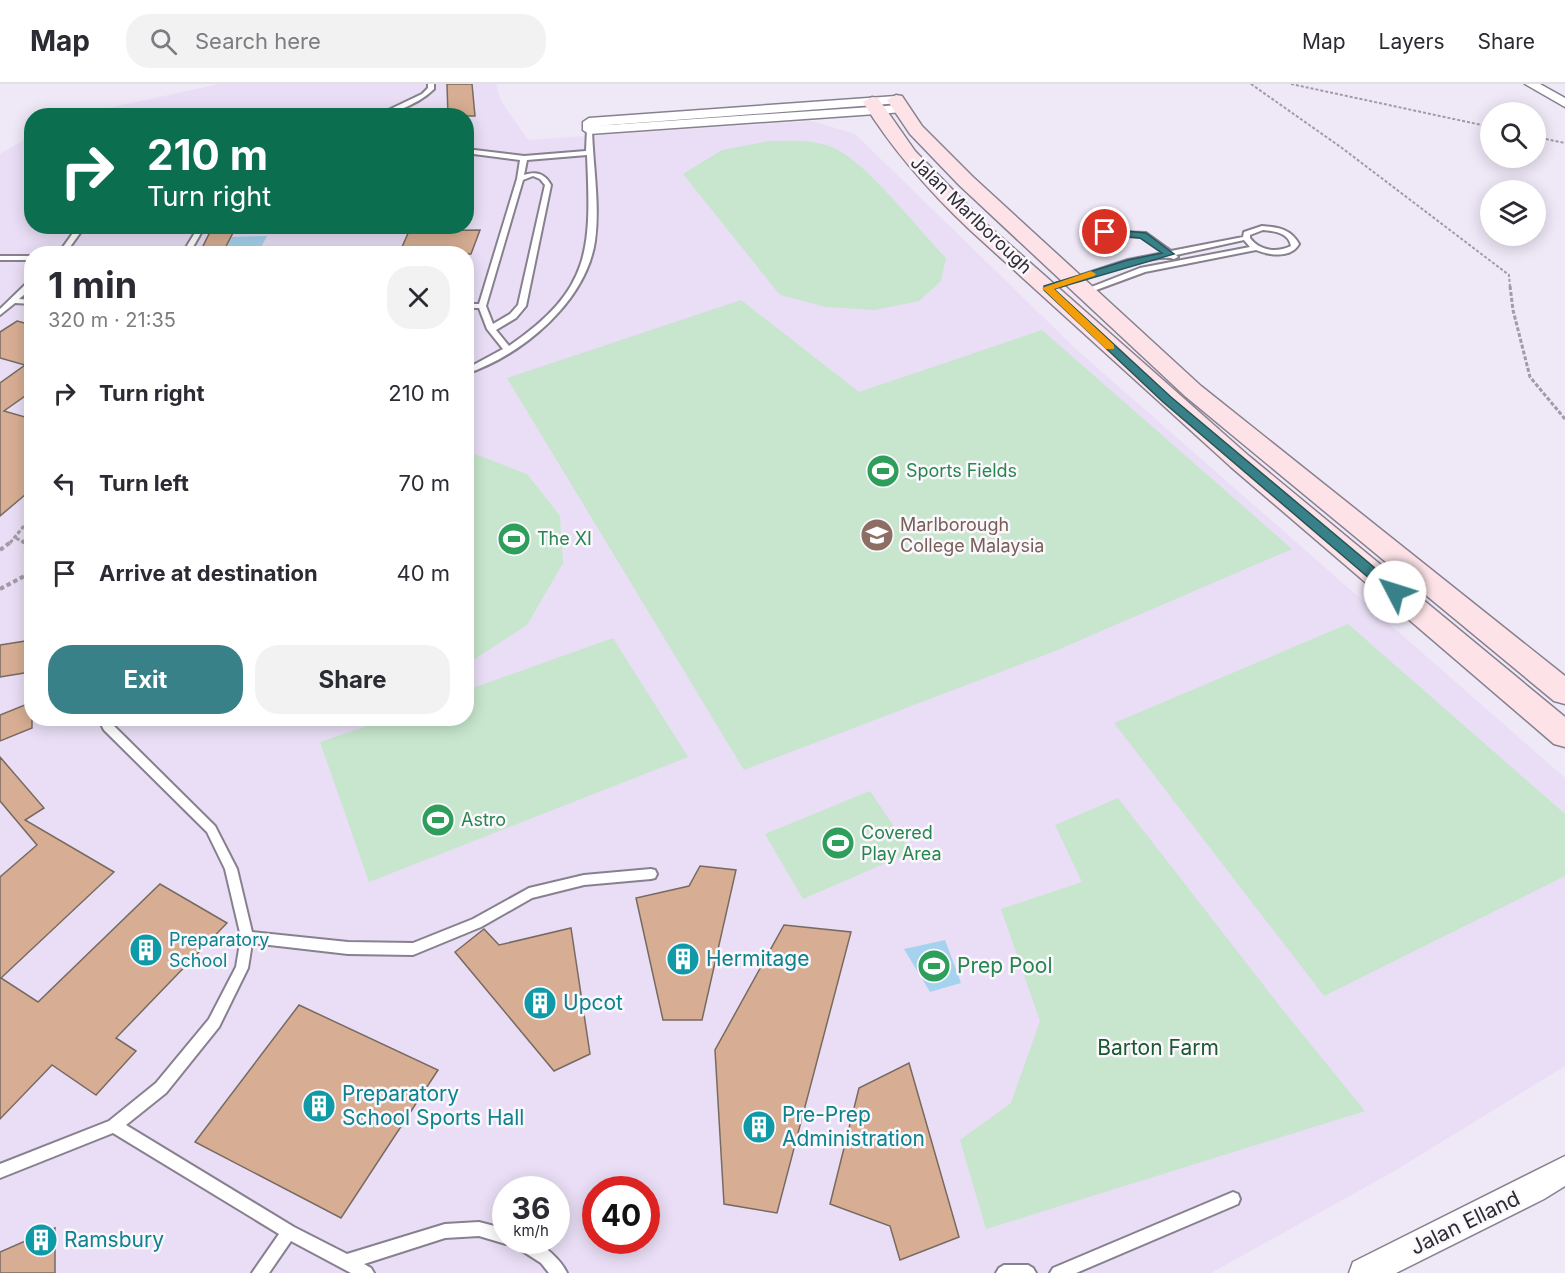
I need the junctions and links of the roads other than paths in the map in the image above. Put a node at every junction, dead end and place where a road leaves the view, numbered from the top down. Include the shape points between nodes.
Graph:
1 (431, 84) edge
2 (1531, 84) edge
3 (1565, 103) edge
4 (898, 104) joint
5 (875, 106) junction
6 (397, 108) edge
7 (589, 130) joint
8 (474, 152) edge
9 (589, 153) junction
10 (524, 158) junction
11 (520, 179) junction
12 (1090, 232) dead end
13 (1246, 238) junction
14 (1225, 243) junction
15 (1256, 248) junction
16 (1235, 252) junction
17 (1170, 254) junction
18 (0, 258) edge
19 (24, 258) edge
20 (1141, 260) junction
21 (1181, 263) junction
22 (1150, 269) junction
23 (1079, 285) junction
24 (1047, 288) junction
25 (24, 290) edge
26 (12, 301) junction
27 (24, 302) edge
28 (474, 306) edge
29 (482, 306) junction
30 (0, 313) edge
31 (491, 329) junction
32 (508, 350) junction
33 (474, 368) edge
34 (1565, 693) edge
35 (107, 726) edge
36 (1565, 735) edge
37 (651, 874) dead end
38 (247, 937) junction
39 (114, 1126) junction
40 (0, 1170) edge
41 (1565, 1170) edge
42 (1233, 1199) dead end
43 (289, 1232) junction
44 (492, 1233) edge
45 (540, 1254) edge
46 (346, 1262) junction
47 (260, 1273) edge
48 (366, 1273) edge
49 (559, 1273) edge
50 (1004, 1273) edge
51 (1028, 1273) edge
52 (1058, 1273) edge
53 (1364, 1273) edge

1 - 6 lane via 424,95
2 - 3 street
4 - 5 street, Jalan Marlborough
4 - 23 street, Jalan Marlborough via 916,130 966,181
5 - 7 street, Jalan Marlborough
5 - 24 street, Jalan Marlborough via 890,132 938,187
7 - 9 lane
8 - 10 lane
9 - 10 lane
9 - 32 lane via 591,242 579,278 543,325
10 - 11 lane
11 - 29 lane
11 - 31 lane via 537,174 548,185 522,306
12 - 17 lane via 1143,235
13 - 14 lane
13 - 15 lane
13 - 15 lane via 1250,231 1270,228 1284,232 1295,244 1283,252
14 - 16 lane
14 - 17 lane
15 - 16 lane
16 - 21 lane
17 - 20 lane
17 - 21 lane
18 - 19 lane
20 - 22 lane
20 - 23 lane
21 - 22 lane
22 - 23 lane
23 - 24 lane
23 - 34 street, Jalan Marlborough via 1193,391
24 - 36 street, Jalan Marlborough via 1167,400
25 - 26 lane
26 - 27 lane
26 - 30 lane
28 - 29 lane
29 - 31 lane
31 - 32 lane
32 - 33 lane
35 - 38 lane via 211,829 231,869
37 - 38 lane via 584,880 529,893 477,923 413,949 348,948
38 - 39 lane via 242,968 214,1023 161,1088
39 - 40 lane
39 - 43 lane
41 - 53 street, Jalan Elland
42 - 52 lane
43 - 46 lane
43 - 47 lane
44 - 46 lane via 479,1229 445,1231
45 - 49 lane
46 - 48 lane
50 - 51 lane

